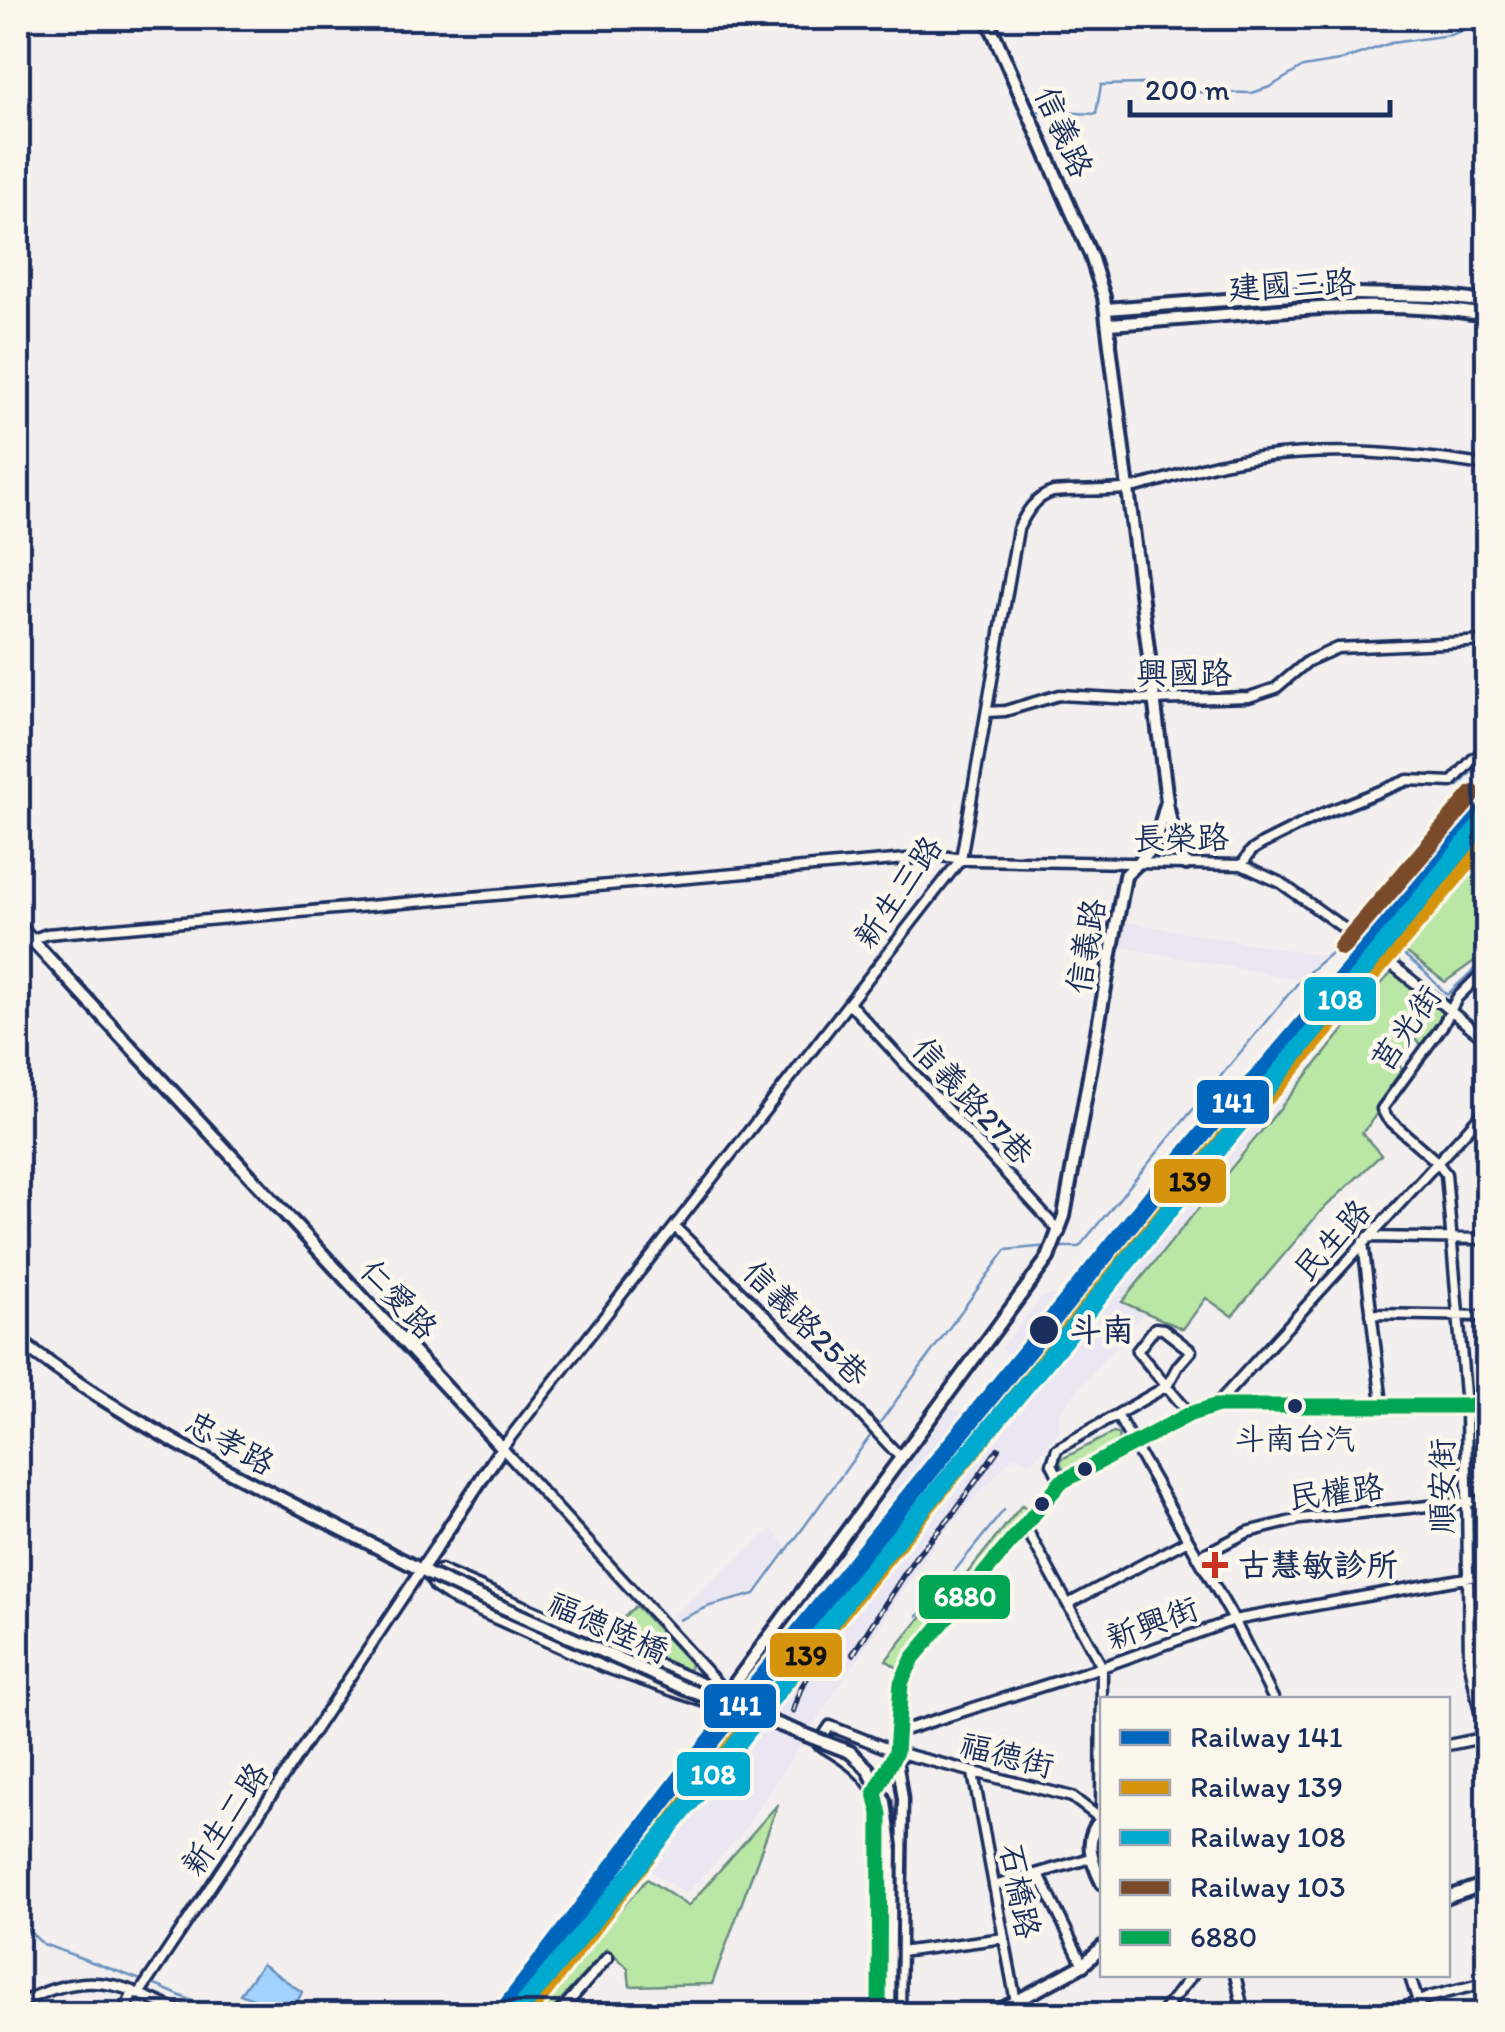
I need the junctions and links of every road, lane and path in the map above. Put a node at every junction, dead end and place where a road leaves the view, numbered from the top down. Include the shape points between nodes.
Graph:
1 (987, 18) edge
2 (1482, 301) edge
3 (1106, 309) junction
4 (1483, 314) edge
5 (1108, 324) junction
6 (1488, 466) edge
7 (1126, 489) junction
8 (1488, 640) edge
9 (1152, 700) junction
10 (987, 712) junction
11 (1488, 752) edge
12 (1166, 801) junction
13 (960, 859) junction
14 (1186, 864) junction
15 (1133, 865) junction
16 (1242, 865) junction
17 (18, 926) edge
18 (1349, 932) tunnel mouth
19 (31, 940) junction
20 (18, 951) edge
21 (1396, 967) tunnel mouth
22 (1488, 967) edge
23 (849, 1003) junction
24 (1451, 1010) junction
25 (1488, 1041) edge
26 (1488, 1107) edge
27 (1475, 1121) junction
28 (1488, 1135) edge
29 (1438, 1162) junction
30 (675, 1226) junction
31 (1060, 1232) junction
32 (1452, 1239) junction
33 (1488, 1239) edge
34 (1366, 1240) junction
35 (1371, 1314) junction
36 (1458, 1316) junction
37 (1488, 1316) edge
38 (18, 1340) edge
39 (1166, 1386) junction
40 (1382, 1404) junction
41 (1215, 1406) junction
42 (1466, 1406) junction
43 (1488, 1406) edge
44 (1190, 1414) junction
45 (1117, 1415) junction
46 (1136, 1444) junction
47 (502, 1448) junction
48 (900, 1456) junction
49 (1061, 1482) junction
50 (1488, 1500) edge
51 (1467, 1502) junction
52 (1024, 1526) junction
53 (1188, 1540) junction
54 (1198, 1557) junction
55 (424, 1572) junction
56 (1488, 1574) edge
57 (1467, 1578) junction
58 (1068, 1604) junction
59 (1234, 1620) junction
60 (1102, 1667) junction
61 (728, 1694) junction
62 (1102, 1697) edge
63 (1272, 1697) edge
64 (898, 1732) junction
65 (1486, 1737) edge
66 (1450, 1745) edge
67 (1488, 1750) edge
68 (896, 1752) junction
69 (973, 1773) junction
70 (877, 1798) junction
71 (903, 1804) junction
72 (1100, 1817) edge
73 (1100, 1821) edge
74 (1091, 1858) junction
75 (1039, 1874) junction
76 (1100, 1878) edge
77 (1488, 1883) edge
78 (994, 1886) junction
79 (1450, 1896) edge
80 (1004, 1938) junction
81 (1100, 1949) edge
82 (900, 1952) junction
83 (608, 1957) dead end
84 (1083, 1966) junction
85 (1191, 1977) edge
86 (1236, 1977) edge
87 (1410, 1977) edge
88 (1488, 1982) edge
89 (136, 1992) junction
90 (1016, 2002) junction
91 (1418, 2003) junction
92 (21, 2007) edge
93 (124, 2014) edge
94 (186, 2014) edge
95 (558, 2014) edge
96 (879, 2014) edge
97 (889, 2014) edge
98 (900, 2014) edge
99 (994, 2014) edge
100 (1025, 2014) edge
101 (1161, 2014) edge
102 (1244, 2014) edge
103 (1389, 2014) edge
104 (1422, 2014) edge

1 - 3 street, 信義路 via 1091,256
2 - 3 street, 建國三路 via 1319,293
3 - 5 street, 信義路
4 - 5 street, 建國三路 via 1375,305 1293,307
5 - 7 street, 信義路
6 - 7 street, 新生三路 via 1360,450 1227,462
7 - 9 street, 信義路
7 - 10 street, 新生三路 via 1053,492 1027,511 1018,529
8 - 9 street, 興國路 via 1336,648 1260,695
9 - 10 street, 興國路 via 1059,695
9 - 12 street, 信義路
10 - 13 street, 新生三路
11 - 16 street, 長榮路 via 1452,782 1408,780 1322,814 1262,844
12 - 14 street
12 - 15 street, 信義路 via 1156,841
13 - 15 street, 長榮路
13 - 19 street via 248,916
13 - 23 street, 新生三路
14 - 15 street, 長榮路
14 - 16 street, 長榮路
15 - 31 street, 信義路 via 1113,936
16 - 18 street via 1281,883
17 - 19 street, 仁愛路
19 - 20 street
19 - 47 street, 仁愛路
21 - 24 street
22 - 24 street, 莒光街
23 - 30 street, 新生三路
23 - 31 street, 信義路27巷
24 - 25 street
24 - 29 street, 莒光街 via 1382,1109
26 - 27 street, 民生路
27 - 28 street
27 - 29 street, 民生路
29 - 32 street, 順安街 via 1446,1174
29 - 34 street, 民生路
30 - 47 street, 新生三路
30 - 48 street, 信義路25巷
31 - 48 street, 信義路 via 1038,1272
32 - 33 street
32 - 34 street
32 - 36 street, 順安街
34 - 35 street
34 - 41 street, 民生路
35 - 36 street
35 - 40 street
36 - 37 street
36 - 42 street, 順安街
38 - 55 street, 忠孝路 via 68,1380 208,1461
39 - 39 street via 1192,1352 1155,1328 1137,1351
39 - 44 street
39 - 45 street
40 - 41 street
40 - 42 street
41 - 44 street
42 - 43 street
42 - 51 street, 順安街
44 - 46 street
45 - 46 street
45 - 49 street via 1057,1448 1052,1464
46 - 49 street
46 - 53 street
47 - 55 street, 新生三路
47 - 61 street, 仁愛路
48 - 61 street, 信義路
49 - 52 street
50 - 51 street, 民權路
51 - 54 street, 民權路 via 1300,1519 1248,1532
51 - 57 street, 順安街
52 - 58 street
52 - 64 street via 906,1669
53 - 54 street
53 - 58 street
54 - 59 street
55 - 61 street, 忠孝路 via 440,1570
55 - 61 street, 忠孝路 via 456,1601 604,1667 722,1708
55 - 89 street, 新生二路
55 - 97 street, 福德陸橋, bridge via 686,1689 850,1752 868,1769 885,1802 891,1846
56 - 57 street, 新興街
57 - 59 street, 新興街
57 - 65 street, 順安街 via 1469,1660
58 - 60 street
59 - 60 street, 新興街
59 - 63 street
60 - 62 street
60 - 64 street, 新興街
64 - 68 street
65 - 66 street
65 - 67 street, 順安街
68 - 69 street, 福德街
68 - 70 street
68 - 70 street, 福德街 via 830,1726 818,1744 848,1762
68 - 71 street
69 - 72 street, 福德街 via 1072,1797
69 - 78 street, 石橋路
70 - 71 street via 892,1795
70 - 96 street
71 - 82 street
73 - 74 street via 1092,1831
74 - 75 street
74 - 76 street
75 - 78 street
75 - 84 street
77 - 79 street
78 - 80 street, 石橋路
80 - 82 street
80 - 90 street, 石橋路
81 - 84 street
82 - 98 street
83 - 95 street
84 - 90 street
85 - 101 street
86 - 102 street
87 - 91 street
88 - 91 street
89 - 92 street via 73,1982
89 - 93 street, 新生二路
89 - 94 street
90 - 99 street
90 - 100 street, 石橋路
91 - 103 street
91 - 104 street

